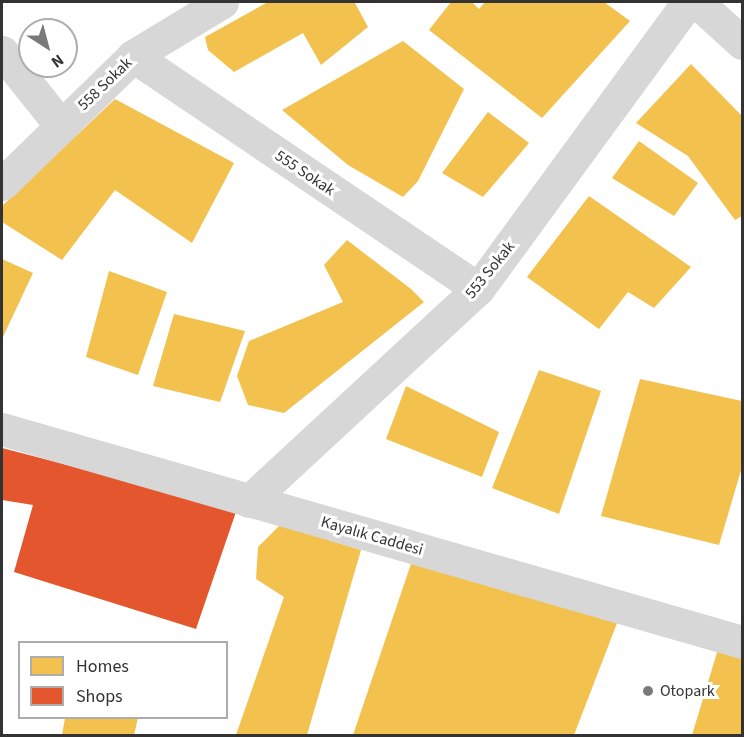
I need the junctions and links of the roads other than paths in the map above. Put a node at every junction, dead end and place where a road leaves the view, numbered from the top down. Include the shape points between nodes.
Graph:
1 (222, 2) edge
2 (688, 2) edge
3 (697, 2) edge
4 (185, 11) edge
5 (742, 43) edge
6 (2, 52) edge
7 (133, 56) junction
8 (61, 126) junction
9 (2, 184) edge
10 (478, 289) junction
11 (2, 429) edge
12 (249, 501) junction
13 (742, 642) edge

1 - 4 street, 558 Sokak
2 - 10 street, 553 Sokak
3 - 5 street
4 - 7 street, 558 Sokak
6 - 8 street
7 - 8 street, 558 Sokak
7 - 10 street, 555 Sokak
8 - 9 street, 558 Sokak
10 - 12 street, 553 Sokak
11 - 12 street, Kayalık Caddesi
12 - 13 street, Kayalık Caddesi

